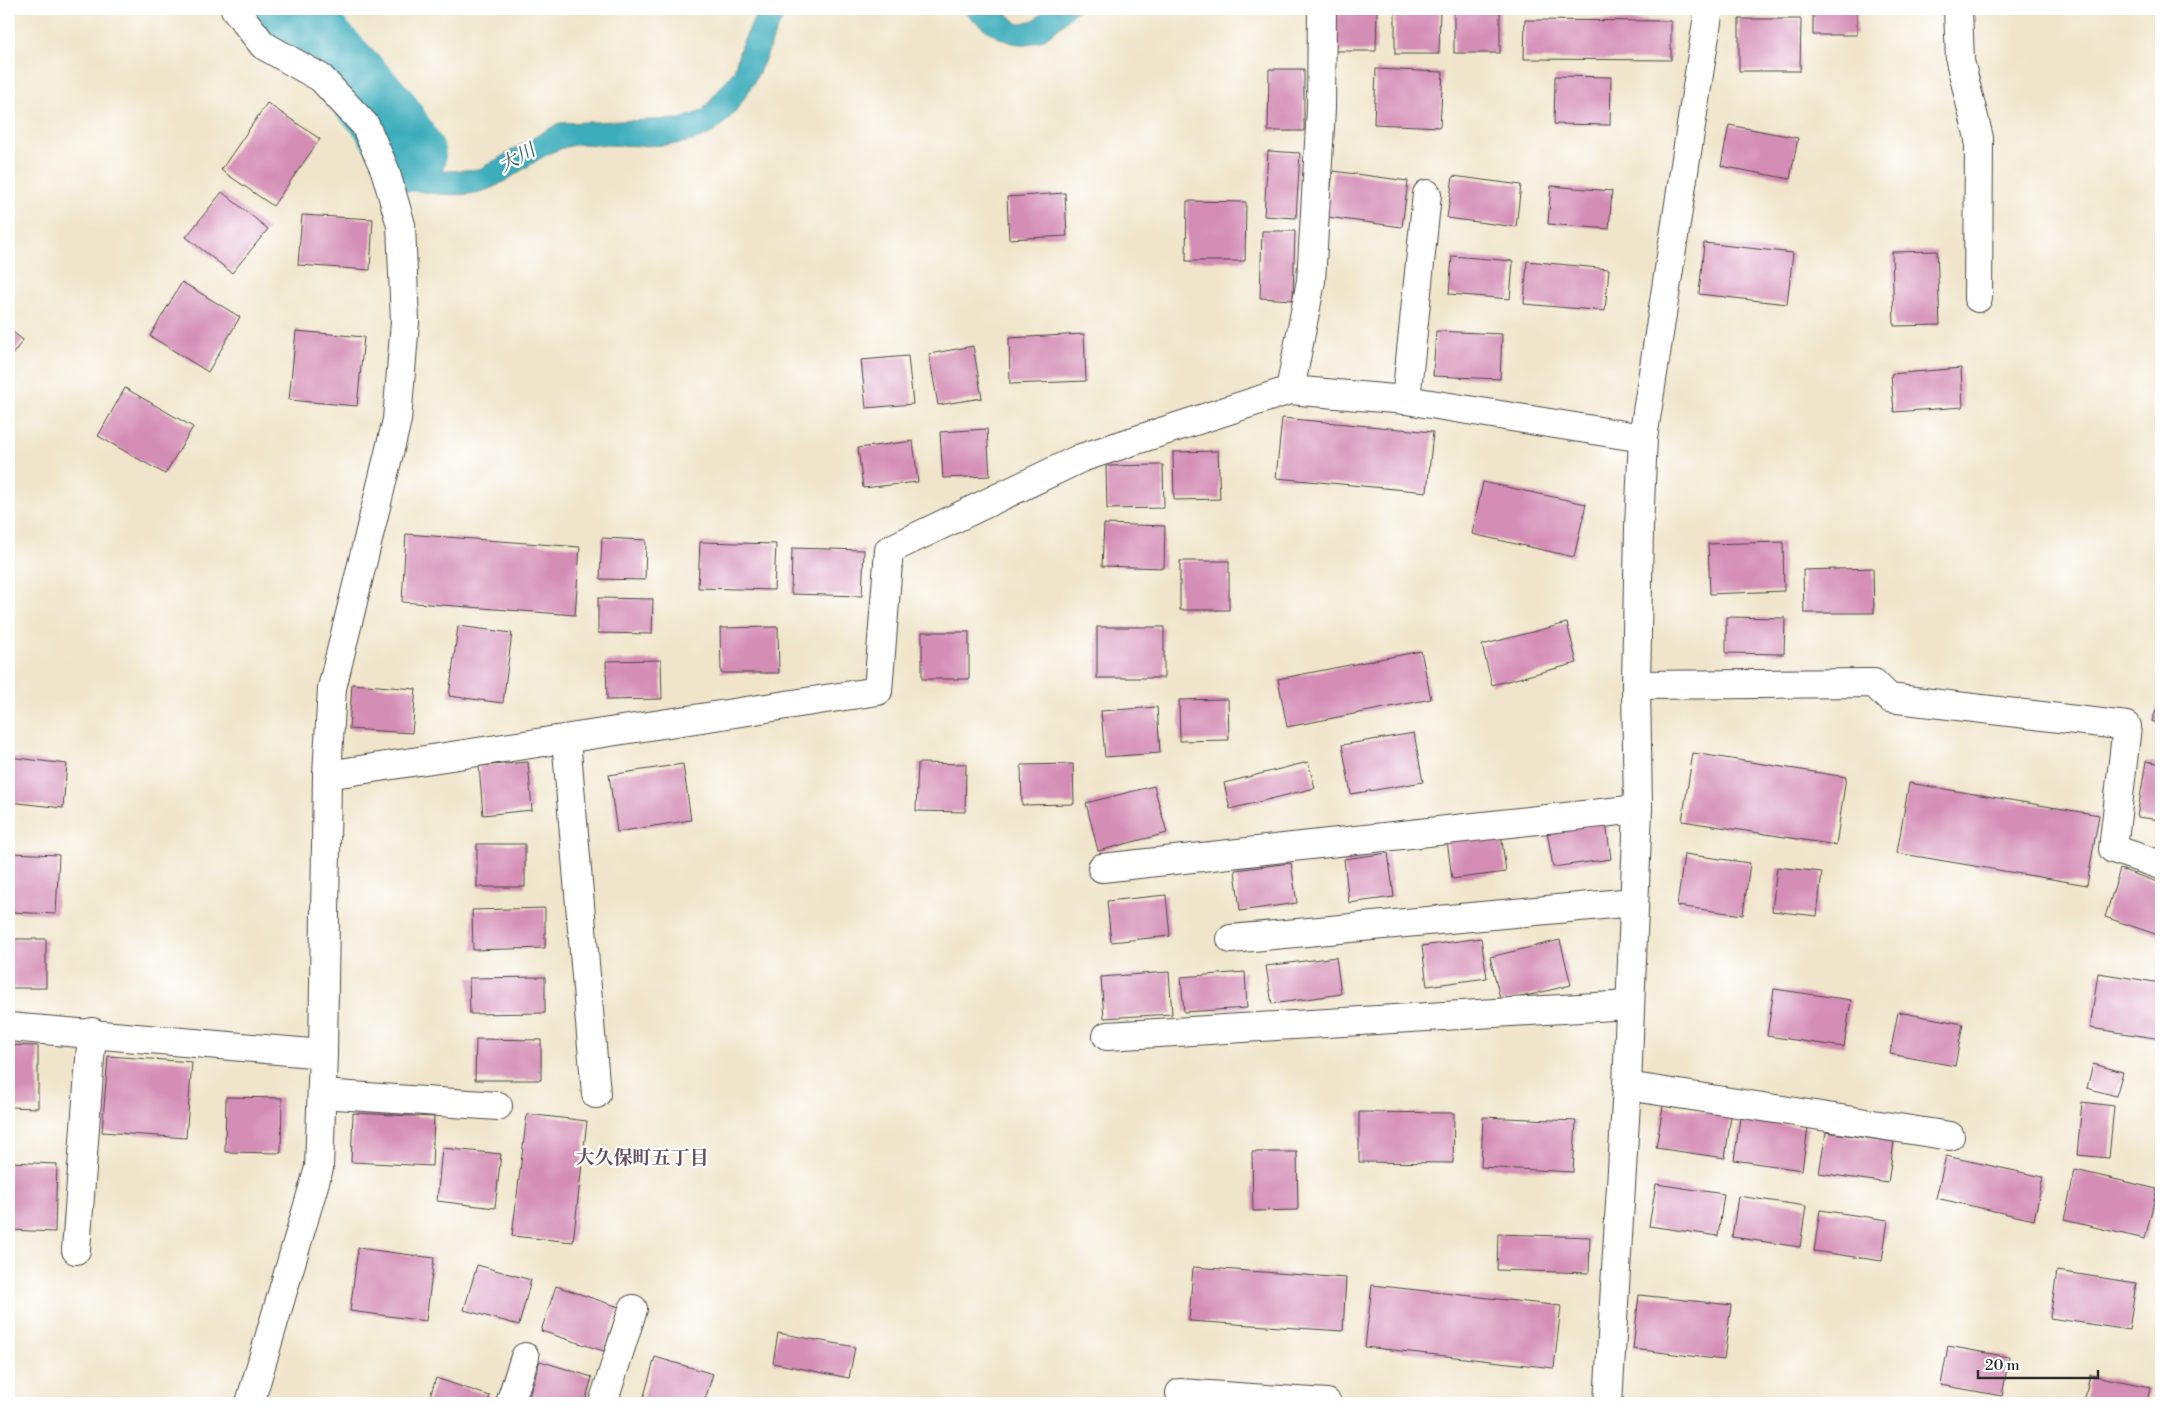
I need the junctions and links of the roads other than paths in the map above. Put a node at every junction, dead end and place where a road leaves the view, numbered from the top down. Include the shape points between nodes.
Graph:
1 (235, 9) edge
2 (1322, 9) edge
3 (1709, 9) edge
4 (1958, 9) edge
5 (1427, 194) dead end
6 (1978, 298) dead end
7 (1290, 390) junction
8 (1406, 400) junction
9 (1644, 438) junction
10 (1636, 685) junction
11 (566, 739) junction
12 (327, 775) junction
13 (1638, 809) junction
14 (2161, 865) edge
15 (1102, 868) dead end
16 (1634, 902) junction
17 (1231, 939) dead end
18 (1630, 1005) junction
19 (9, 1027) edge
20 (92, 1032) junction
21 (1107, 1036) dead end
22 (323, 1054) junction
23 (1627, 1086) junction
24 (322, 1094) junction
25 (596, 1094) dead end
26 (498, 1106) dead end
27 (1950, 1136) dead end
28 (76, 1250) dead end
29 (633, 1310) dead end
30 (525, 1357) dead end
31 (1180, 1393) dead end
32 (250, 1403) edge
33 (510, 1403) edge
34 (603, 1403) edge
35 (1327, 1403) edge
36 (1608, 1403) edge

1 - 12 street via 263,45 320,78 365,125 385,170 401,224 405,322 397,420 332,688
2 - 7 street via 1321,109 1311,281
3 - 9 street
4 - 6 street via 1960,61 1979,138
5 - 8 street
7 - 8 street
7 - 11 street via 1081,458 889,550 878,691
8 - 9 street
9 - 10 street
10 - 13 street
10 - 14 street via 1874,683 1889,698 2127,726 2113,849
11 - 12 street
11 - 25 street
12 - 22 street
13 - 15 street
13 - 16 street
16 - 17 street
16 - 18 street
18 - 21 street
18 - 23 street
19 - 20 street
20 - 22 street
20 - 28 street
22 - 24 street
23 - 27 street
23 - 36 street
24 - 26 street
24 - 32 street via 319,1168
29 - 34 street
30 - 33 street
31 - 35 street

